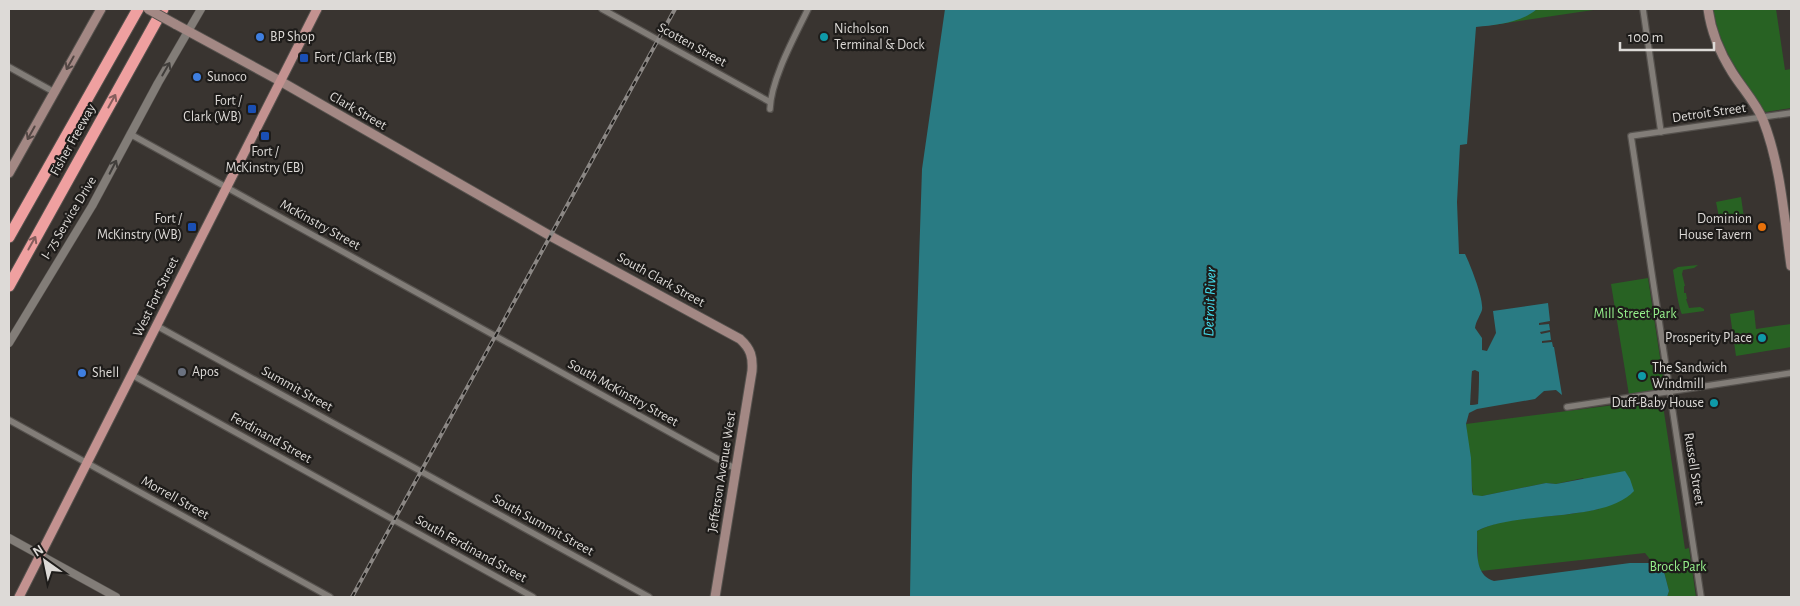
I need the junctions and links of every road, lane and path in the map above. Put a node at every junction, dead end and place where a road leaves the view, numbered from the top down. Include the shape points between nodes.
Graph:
1 (101, 9) edge
2 (138, 9) edge
3 (148, 9) edge
4 (163, 9) edge
5 (201, 9) edge
6 (317, 9) edge
7 (602, 9) edge
8 (808, 9) edge
9 (1643, 9) edge
10 (1708, 9) edge
11 (188, 31) junction
12 (9, 67) edge
13 (280, 81) junction
14 (54, 92) junction
15 (770, 102) junction
16 (770, 109) dead end
17 (1791, 113) edge
18 (1762, 118) junction
19 (1661, 132) junction
20 (130, 134) junction
21 (1631, 136) joint
22 (9, 173) edge
23 (226, 187) junction
24 (9, 236) edge
25 (554, 238) joint
26 (1791, 266) edge
27 (9, 286) edge
28 (157, 326) junction
29 (498, 338) joint
30 (9, 343) edge
31 (750, 351) joint
32 (1791, 373) edge
33 (132, 375) junction
34 (1670, 392) junction
35 (1567, 407) dead end
36 (9, 420) edge
37 (87, 463) junction
38 (736, 469) junction
39 (424, 474) joint
40 (397, 523) joint
41 (9, 538) edge
42 (41, 556) junction
43 (19, 597) edge
44 (116, 597) edge
45 (330, 597) edge
46 (533, 597) edge
47 (649, 597) edge
48 (714, 597) edge
49 (1701, 597) edge

1 -> 14 main road
2 - 24 highway, Fisher Freeway
3 - 11 main road, Clark Street, bridge
27 -> 4 highway, Fisher Freeway
5 - 11 street, I- 75 Service Drive
6 - 13 main road, West Fort Street
7 - 15 street, Scotten Street
8 - 15 street
9 - 19 street
10 - 18 main road via 1731,72
11 - 13 main road, Clark Street
20 -> 11 street, I- 75 Service Drive
12 - 14 street
13 - 23 main road, West Fort Street
13 - 25 main road, Clark Street
14 -> 22 main road
15 - 16 street
17 - 18 street, Detroit Street
18 - 19 street, Detroit Street
18 - 26 main road via 1776,164
19 - 21 street, Detroit Street
20 - 23 street, McKinstry Street
30 -> 20 street, I- 75 Service Drive via 92,206
21 - 34 street, Russell Street
23 - 28 main road, West Fort Street
23 - 29 street, McKinstry Street
25 - 31 main road, South Clark Street via 740,340
28 - 33 main road, West Fort Street
28 - 39 street, Summit Street
29 - 38 street, South McKinstry Street
31 - 38 main road, Jefferson Avenue West via 752,371
32 - 34 street
33 - 37 main road, West Fort Street
33 - 40 street, Ferdinand Street
34 - 35 street
34 - 49 street, Russell Street
36 - 37 street, Morrell Street
37 - 42 main road, West Fort Street
37 - 45 street, Morrell Street
38 - 48 main road, Jefferson Avenue West
39 - 47 street, South Summit Street
40 - 46 street, South Ferdinand Street
41 - 42 street
42 - 43 main road, West Fort Street
42 - 44 street

